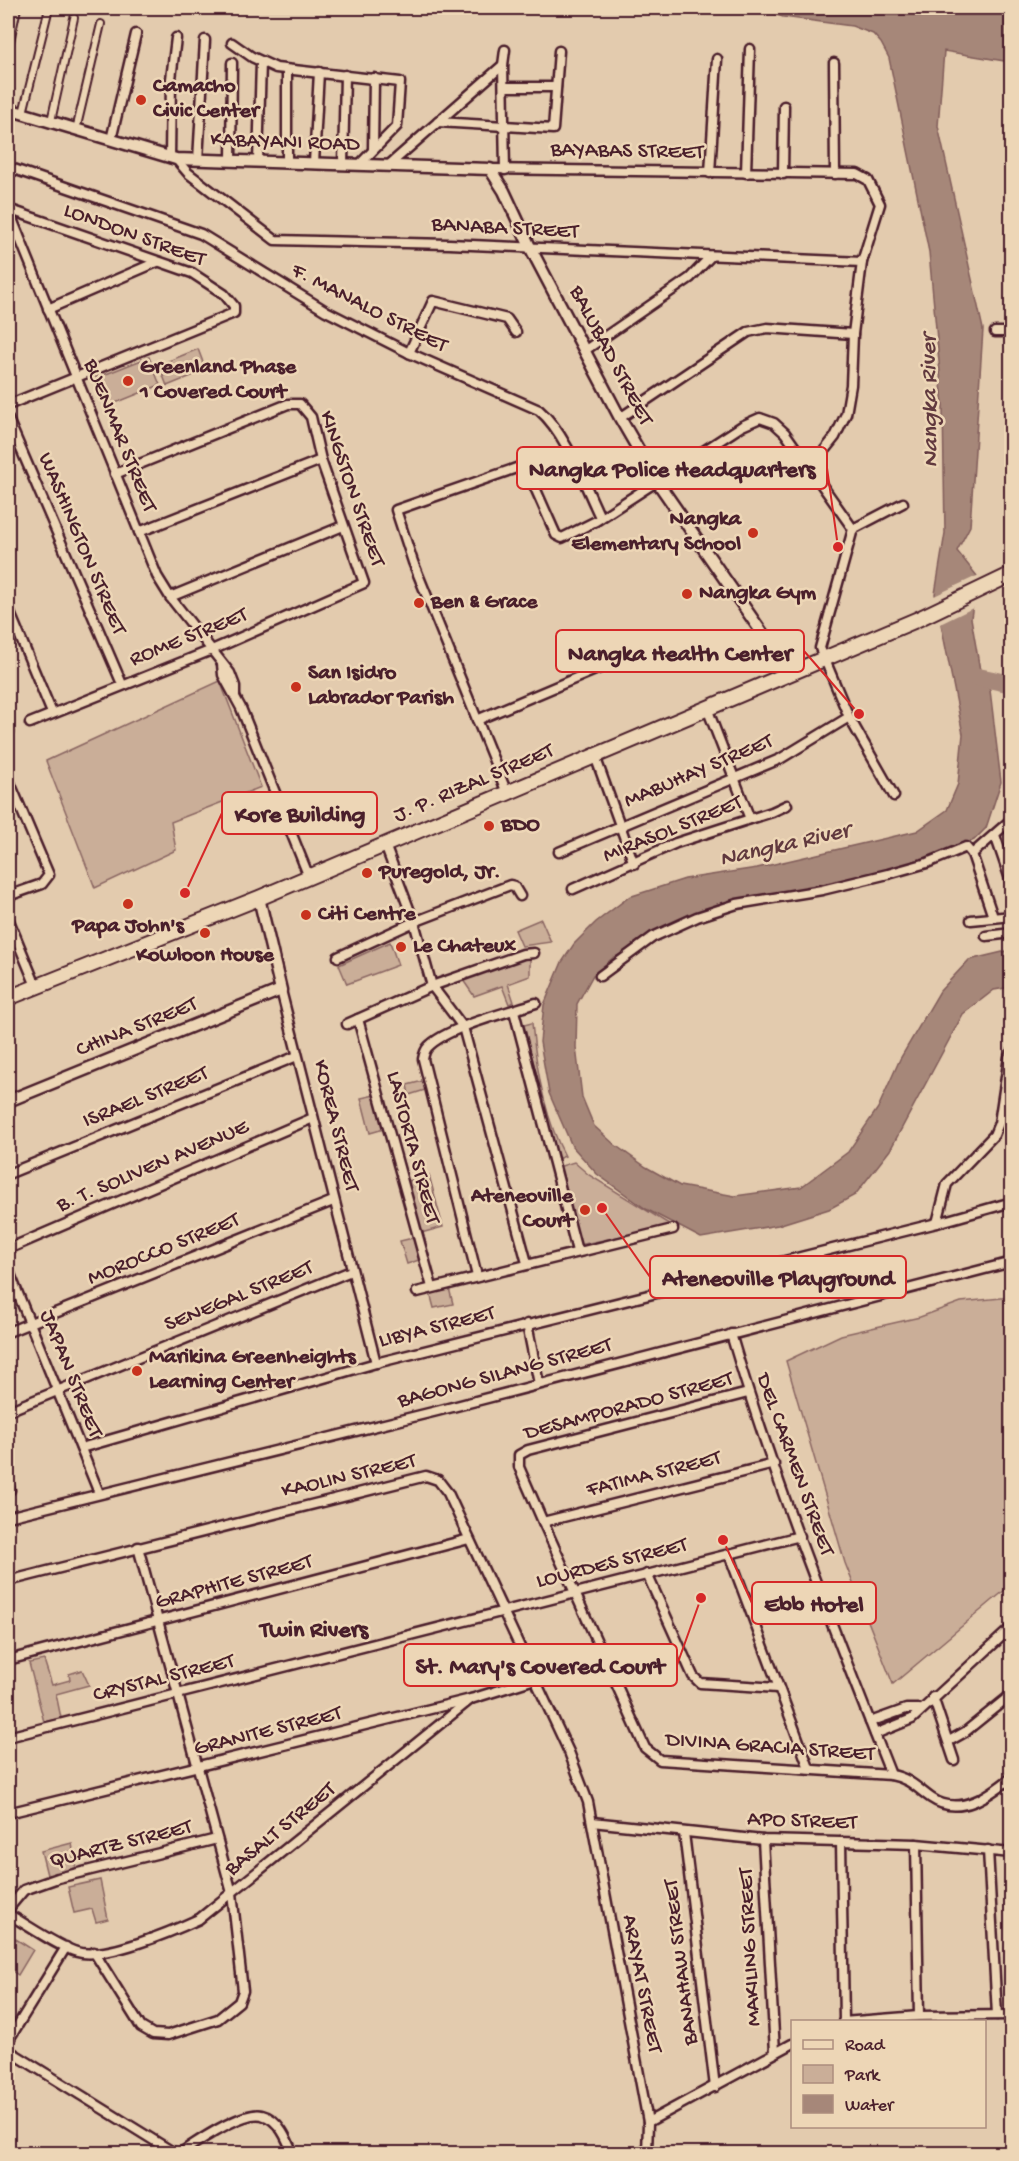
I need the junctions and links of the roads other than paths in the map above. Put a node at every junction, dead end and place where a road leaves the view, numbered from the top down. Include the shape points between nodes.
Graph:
1 (17, 8) edge
2 (48, 12) dead end
3 (74, 18) dead end
4 (101, 24) dead end
5 (136, 34) dead end
6 (176, 38) dead end
7 (205, 40) dead end
8 (232, 43) dead end
9 (750, 49) dead end
10 (505, 50) dead end
11 (8, 51) edge
12 (559, 51) dead end
13 (717, 59) dead end
14 (261, 62) junction
15 (232, 63) dead end
16 (834, 63) dead end
17 (503, 65) junction
18 (287, 70) junction
19 (319, 72) junction
20 (345, 75) junction
21 (374, 78) junction
22 (504, 87) junction
23 (556, 87) junction
24 (784, 106) dead end
25 (8, 109) edge
26 (23, 114) junction
27 (51, 121) junction
28 (438, 122) junction
29 (504, 126) junction
30 (76, 130) junction
31 (111, 140) junction
32 (373, 149) junction
33 (173, 159) junction
34 (198, 160) junction
35 (231, 161) junction
36 (258, 162) junction
37 (287, 162) junction
38 (314, 163) junction
39 (343, 164) junction
40 (360, 164) junction
41 (389, 165) junction
42 (8, 167) edge
43 (490, 169) junction
44 (505, 170) junction
45 (710, 173) junction
46 (746, 173) junction
47 (783, 174) junction
48 (835, 174) junction
49 (8, 209) edge
50 (531, 249) junction
51 (711, 256) junction
52 (157, 262) junction
53 (862, 262) junction
54 (48, 309) junction
55 (516, 332) dead end
56 (995, 332) dead end
57 (1011, 332) edge
58 (853, 334) junction
59 (584, 351) junction
60 (409, 353) junction
61 (76, 378) junction
62 (8, 405) edge
63 (620, 418) junction
64 (8, 419) edge
65 (321, 460) junction
66 (811, 467) junction
67 (115, 474) junction
68 (656, 480) junction
69 (903, 503) dead end
70 (600, 517) junction
71 (344, 526) junction
72 (853, 529) junction
73 (139, 532) junction
74 (1011, 574) edge
75 (361, 586) joint
76 (170, 597) junction
77 (8, 608) edge
78 (666, 640) dead end
79 (212, 650) junction
80 (823, 659) junction
81 (790, 673) junction
82 (122, 684) junction
83 (707, 708) junction
84 (52, 713) junction
85 (849, 717) junction
86 (477, 720) junction
87 (30, 723) dead end
88 (595, 756) junction
89 (8, 778) edge
90 (734, 778) junction
91 (507, 793) junction
92 (894, 796) dead end
93 (787, 805) dead end
94 (750, 819) junction
95 (1011, 819) edge
96 (621, 825) junction
97 (995, 836) junction
98 (385, 845) junction
99 (559, 852) dead end
100 (972, 854) junction
101 (634, 864) junction
102 (309, 877) junction
103 (1011, 885) edge
104 (573, 889) dead end
105 (8, 896) edge
106 (520, 896) dead end
107 (259, 898) junction
108 (1011, 916) edge
109 (993, 917) junction
110 (8, 918) edge
111 (971, 920) dead end
112 (414, 922) junction
113 (1011, 933) edge
114 (986, 936) dead end
115 (534, 953) dead end
116 (338, 957) dead end
117 (600, 976) dead end
118 (36, 986) junction
119 (432, 986) junction
120 (281, 990) junction
121 (8, 998) edge
122 (536, 1004) dead end
123 (514, 1011) junction
124 (358, 1019) junction
125 (347, 1024) dead end
126 (463, 1027) junction
127 (1011, 1053) edge
128 (297, 1056) junction
129 (8, 1101) edge
130 (313, 1118) junction
131 (8, 1174) edge
132 (333, 1201) junction
133 (1011, 1202) edge
134 (937, 1223) junction
135 (673, 1229) dead end
136 (8, 1249) edge
137 (577, 1251) junction
138 (1011, 1262) edge
139 (527, 1263) junction
140 (8, 1269) edge
141 (351, 1271) junction
142 (477, 1276) junction
143 (432, 1287) junction
144 (417, 1292) dead end
145 (30, 1323) junction
146 (527, 1324) junction
147 (8, 1332) edge
148 (731, 1334) junction
149 (376, 1362) junction
150 (539, 1384) junction
151 (57, 1391) junction
152 (748, 1393) junction
153 (8, 1410) edge
154 (81, 1448) junction
155 (519, 1455) joint
156 (774, 1464) junction
157 (99, 1493) junction
158 (8, 1517) edge
159 (543, 1522) junction
160 (800, 1536) junction
161 (469, 1539) junction
162 (138, 1547) junction
163 (729, 1554) junction
164 (647, 1574) junction
165 (8, 1581) edge
166 (573, 1592) junction
167 (504, 1611) junction
168 (158, 1622) junction
169 (1011, 1627) edge
170 (8, 1660) edge
171 (535, 1679) junction
172 (777, 1688) junction
173 (1011, 1694) edge
174 (178, 1695) junction
175 (933, 1697) junction
176 (471, 1699) junction
177 (919, 1709) junction
178 (870, 1722) junction
179 (875, 1734) junction
180 (8, 1737) edge
181 (949, 1741) junction
182 (954, 1760) dead end
183 (198, 1768) junction
184 (809, 1768) junction
185 (891, 1775) junction
186 (1011, 1776) edge
187 (8, 1813) edge
188 (592, 1822) junction
189 (684, 1833) junction
190 (218, 1839) junction
191 (763, 1840) junction
192 (841, 1842) junction
193 (916, 1844) junction
194 (988, 1850) junction
195 (1011, 1853) edge
196 (232, 1893) junction
197 (8, 1912) edge
198 (66, 1947) junction
199 (94, 1953) junction
200 (997, 2015) junction
201 (1011, 2015) edge
202 (919, 2016) junction
203 (844, 2020) edge
204 (859, 2020) edge
205 (8, 2041) edge
206 (791, 2044) edge
207 (8, 2050) edge
208 (775, 2052) junction
209 (715, 2088) junction
210 (648, 2122) junction
211 (177, 2154) edge
212 (294, 2154) edge
213 (647, 2154) edge

1 - 11 street
2 - 26 street
3 - 27 street
4 - 30 street
5 - 31 street
6 - 33 street via 171,79
7 - 34 street
8 - 14 street
9 - 46 street
10 - 17 street
12 - 23 street
13 - 45 street
14 - 18 street
14 - 36 street
15 - 35 street
16 - 48 street
17 - 22 street
17 - 28 street
18 - 19 street
18 - 37 street
19 - 20 street
19 - 38 street
20 - 21 street
20 - 39 street
21 - 32 street
21 - 32 street via 398,80 402,85 400,122
22 - 23 street
22 - 29 street
23 - 29 street via 552,129
24 - 47 street
25 - 26 street, KABAYANI ROAD
26 - 27 street, KABAYANI ROAD
27 - 30 street, KABAYANI ROAD
28 - 29 street
28 - 41 street
29 - 44 street
30 - 31 street, KABAYANI ROAD
31 - 33 street, KABAYANI ROAD
32 - 40 street
33 - 34 street, KABAYANI ROAD
33 - 50 street, BANABA STREET via 275,240
34 - 35 street, KABAYANI ROAD
35 - 36 street, KABAYANI ROAD
36 - 37 street, KABAYANI ROAD
37 - 38 street, KABAYANI ROAD
38 - 39 street, KABAYANI ROAD
39 - 40 street, KABAYANI ROAD
40 - 41 street, KABAYANI ROAD
41 - 43 street, BAYABAS STREET
42 - 60 street, F. MANALO STREET via 201,234 316,305
43 - 44 street, BAYABAS STREET
43 - 50 street, BALUBAD STREET
44 - 45 street, BAYABAS STREET
45 - 46 street, BAYABAS STREET
46 - 47 street, BAYABAS STREET
47 - 48 street, BAYABAS STREET
48 - 53 street, BAYABAS STREET via 864,177 879,196
49 - 52 street, LONDON STREET
49 - 54 street, BUENMAR STREET
50 - 51 street, BANABA STREET
50 - 59 street, BALUBAD STREET
51 - 53 street, BANABA STREET
51 - 59 street via 690,278
52 - 54 street
52 - 61 street, LONDON STREET via 192,273 224,294 234,306 234,313
53 - 58 street
54 - 61 street, BUENMAR STREET
55 - 60 street via 507,319 433,301
56 - 57 street
58 - 63 street via 767,328 748,332
58 - 66 street via 846,414 835,437
59 - 63 street, BALUBAD STREET
60 - 70 street, F. MANALO STREET via 544,415 558,433
61 - 62 street
61 - 67 street, BUENMAR STREET
63 - 68 street, BALUBAD STREET
64 - 82 street, WASHINGTON STREET
65 - 67 street, KINGSTON STREET via 310,417 300,404 288,405
65 - 71 street, KINGSTON STREET
65 - 73 street
66 - 68 street via 779,426 760,418
66 - 72 street
67 - 73 street, BUENMAR STREET
68 - 70 street
68 - 81 street, BALUBAD STREET
69 - 72 street
70 - 86 street via 564,537 556,535 525,465 396,510
71 - 75 street, KINGSTON STREET via 365,580
71 - 76 street
72 - 80 street via 820,644
73 - 76 street, BUENMAR STREET
74 - 80 main road, J. P. RIZAL STREET
75 - 79 street, ROME STREET
76 - 79 street, BUENMAR STREET
77 - 84 street
78 - 86 street
79 - 82 street, ROME STREET
79 - 102 street, BUENMAR STREET via 236,686 235,695
80 - 81 main road, J. P. RIZAL STREET
80 - 85 street
81 - 83 main road, J. P. RIZAL STREET
82 - 84 street, ROME STREET
83 - 88 main road, J. P. RIZAL STREET
83 - 90 street
84 - 87 street, ROME STREET
85 - 90 street, MABUHAY STREET via 780,759
85 - 92 street
86 - 91 street
88 - 91 main road, J. P. RIZAL STREET
88 - 96 street
89 - 105 street via 48,871 48,879
90 - 94 street
90 - 96 street, MABUHAY STREET
91 - 98 main road, J. P. RIZAL STREET
93 - 94 street, MIRASOL STREET
94 - 101 street, MIRASOL STREET via 676,843
95 - 97 street
96 - 99 street, MABUHAY STREET
96 - 101 street
97 - 100 street
97 - 103 street
98 - 102 main road, J. P. RIZAL STREET
98 - 112 street
100 - 109 street
100 - 117 street via 966,847 888,874 708,913 653,937
101 - 104 street, MIRASOL STREET
102 - 107 main road, J. P. RIZAL STREET
106 - 112 street via 510,885
107 - 118 main road, J. P. RIZAL STREET
107 - 120 street, KOREA STREET
108 - 109 street
109 - 111 street
110 - 118 street
112 - 116 street
112 - 119 street
113 - 114 street
115 - 119 street
118 - 121 main road, J. P. RIZAL STREET
119 - 124 street
119 - 126 street
120 - 128 street, KOREA STREET
120 - 129 street, CHINA STREET
122 - 123 street
123 - 126 street
123 - 137 street
124 - 125 street
124 - 143 street, LASTORTA STREET
126 - 139 street
126 - 142 street via 435,1040 423,1059
127 - 134 street via 994,1135 947,1184
128 - 130 street, KOREA STREET
128 - 131 street, ISRAEL STREET
130 - 132 street, KOREA STREET
130 - 136 street, B. T. SOLIVEN AVENUE
132 - 141 street, KOREA STREET
132 - 145 street, MOROCCO STREET
133 - 134 street, LIBYA STREET
134 - 146 street, LIBYA STREET
135 - 137 street
137 - 139 street
138 - 148 street, BAGONG SILANG STREET
139 - 142 street
140 - 145 street, JAPAN STREET
141 - 149 street, KOREA STREET
141 - 151 street, SENEGAL STREET
142 - 143 street
143 - 144 street
145 - 147 street, MOROCCO STREET
145 - 151 street, JAPAN STREET
146 - 149 street, LIBYA STREET
146 - 150 street
148 - 150 street, BAGONG SILANG STREET
148 - 152 street, DEL CARMEN STREET
149 - 154 street, LIBYA STREET
150 - 157 street, BAGONG SILANG STREET
151 - 153 street, SENEGAL STREET
151 - 154 street, JAPAN STREET
152 - 155 street, DESAMPORADO STREET
152 - 156 street, DEL CARMEN STREET
154 - 157 street, JAPAN STREET
155 - 159 street, DIVINA GRACIA STREET via 519,1467
156 - 159 street, FATIMA STREET
156 - 160 street, DEL CARMEN STREET
157 - 158 street, BAGONG SILANG STREET
159 - 166 street, DIVINA GRACIA STREET
160 - 163 street, LOURDES STREET
160 - 178 street, DEL CARMEN STREET
161 - 162 street, KAOLIN STREET via 442,1484 426,1476
161 - 167 street, KAOLIN STREET
161 - 168 street, GRAPHITE STREET
162 - 165 street, KAOLIN STREET
162 - 168 street
163 - 164 street, LOURDES STREET
163 - 172 street
164 - 166 street, LOURDES STREET
164 - 172 street via 693,1676 700,1683
166 - 167 street, LOURDES STREET
166 - 184 street, DIVINA GRACIA STREET via 651,1756 660,1760
167 - 171 street, KAOLIN STREET
167 - 174 street, CRYSTAL STREET
168 - 170 street, GRAPHITE STREET
168 - 174 street
169 - 175 street
171 - 176 street, GRANITE STREET
171 - 188 street, KAOLIN STREET via 576,1770
172 - 184 street
173 - 181 street
174 - 180 street, CRYSTAL STREET
174 - 183 street
175 - 177 street
175 - 181 street
176 - 183 street, GRANITE STREET
176 - 196 street, BASALT STREET
177 - 178 street via 906,1709
177 - 179 street via 912,1719
178 - 179 street, DEL CARMEN STREET
179 - 185 street, DEL CARMEN STREET
181 - 182 street
183 - 187 street, GRANITE STREET
183 - 190 street
184 - 185 street, DIVINA GRACIA STREET
185 - 186 street, DIVINA GRACIA STREET via 908,1779 936,1801 957,1804 984,1799
188 - 189 street, APO STREET
188 - 210 street, ARAYAT STREET
189 - 191 street, APO STREET
189 - 209 street, BANAHAW STREET
190 - 196 street
190 - 197 street, QUARTZ STREET via 58,1878 24,1890
191 - 192 street, APO STREET
191 - 208 street, MAKILING STREET
192 - 193 street, APO STREET
192 - 203 street
193 - 194 street, APO STREET
193 - 202 street
194 - 195 street, APO STREET
194 - 200 street
196 - 199 street, BASALT STREET via 199,1919 158,1938
196 - 199 street via 243,1991 239,2002 218,2019 168,2035 153,2034 141,2027
197 - 198 street
198 - 199 street via 78,1953
198 - 205 street
200 - 201 street
200 - 202 street
202 - 204 street
206 - 208 street
207 - 211 street
208 - 209 street
209 - 210 street
210 - 213 street, ARAYAT STREET
211 - 212 street via 248,2116 262,2115 278,2124

